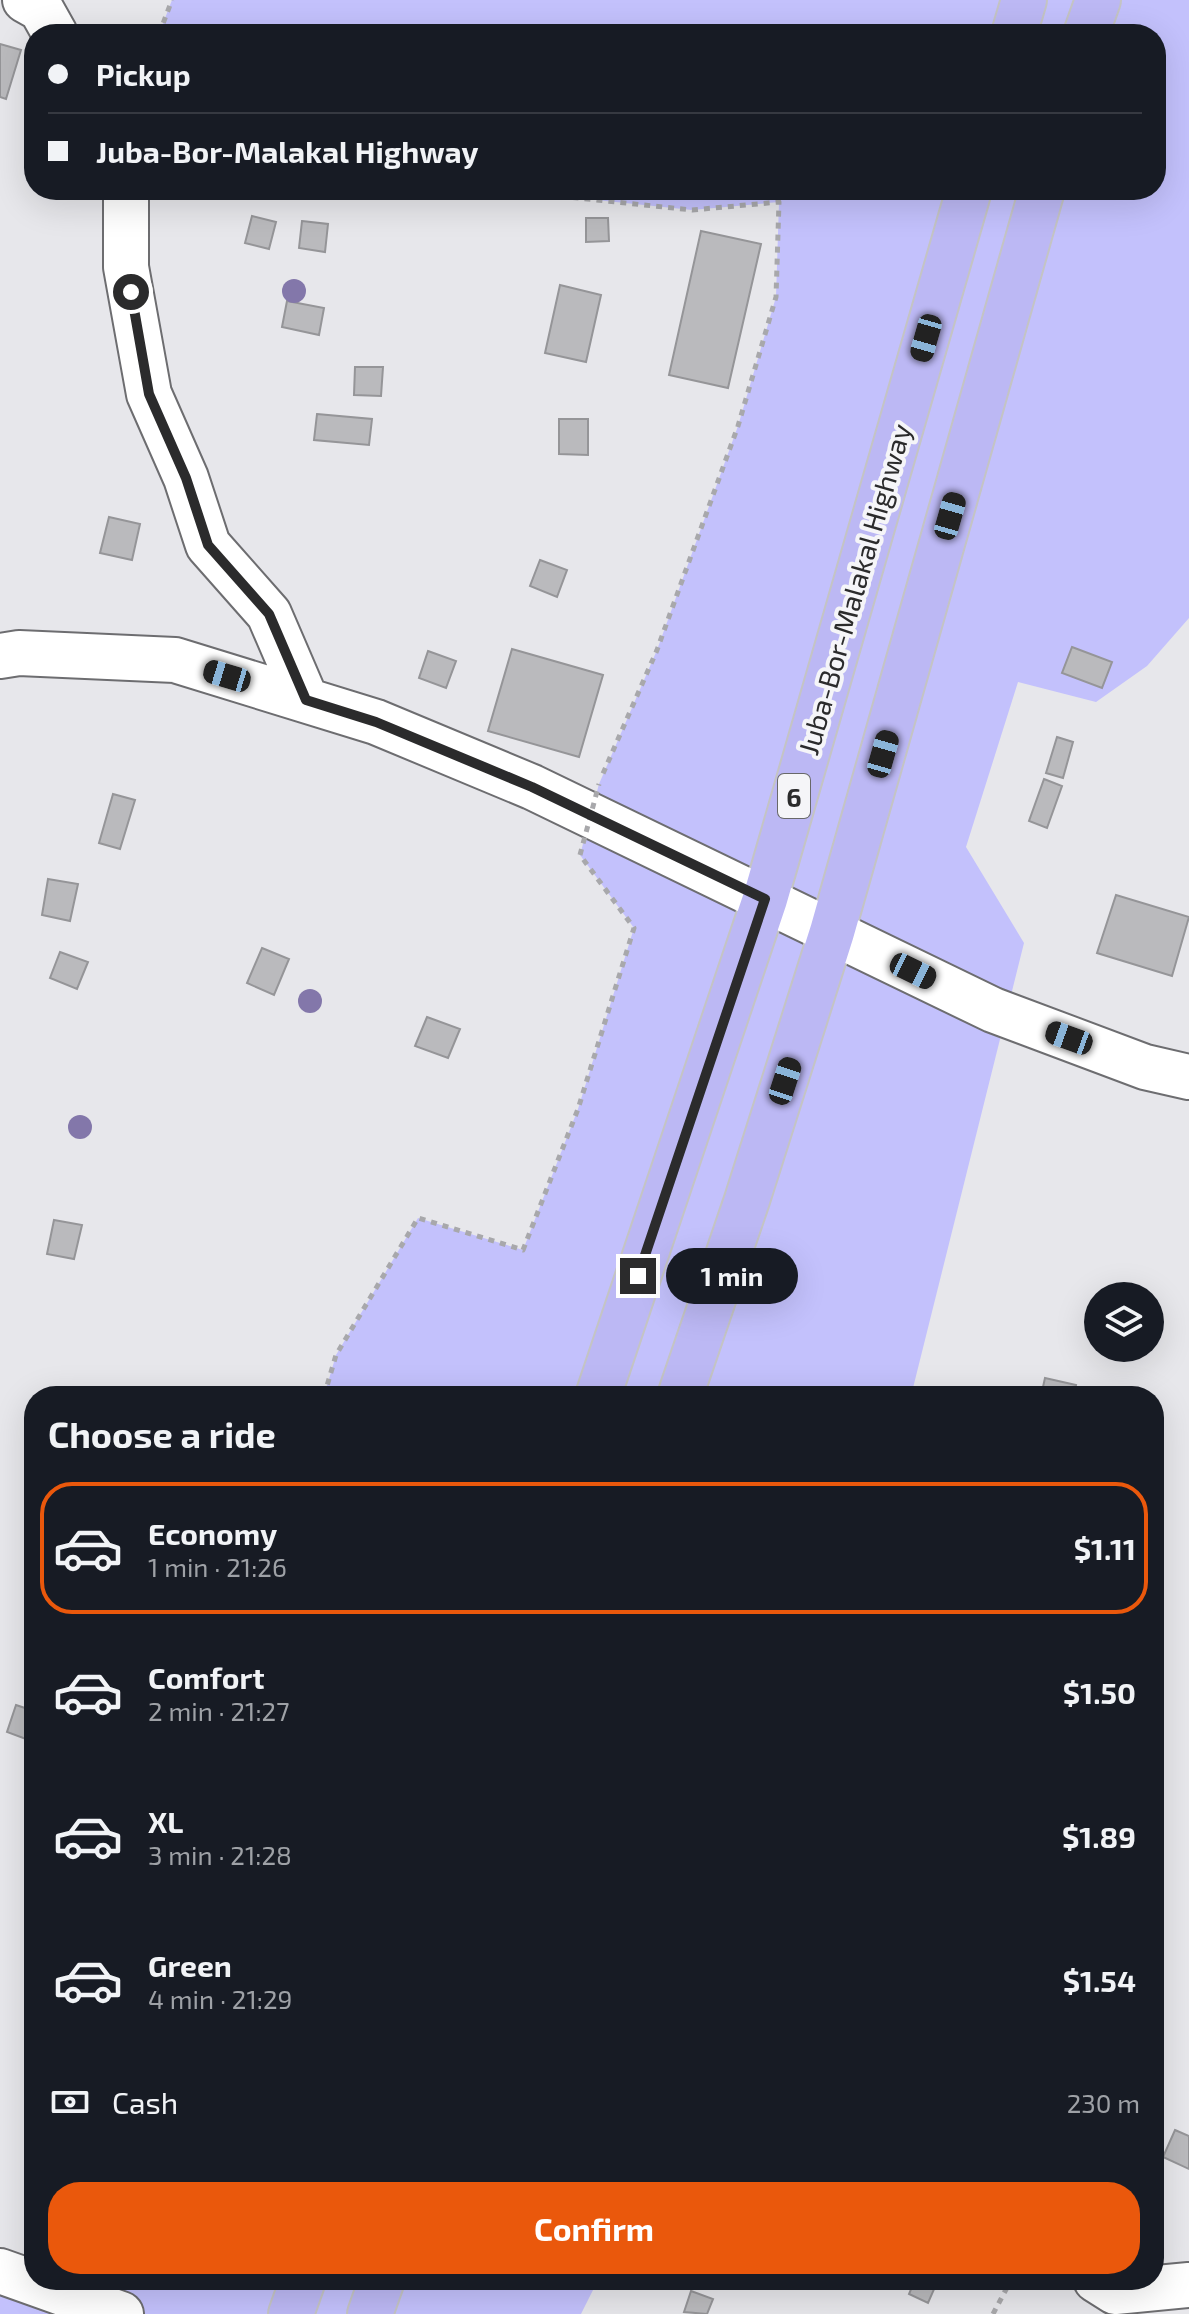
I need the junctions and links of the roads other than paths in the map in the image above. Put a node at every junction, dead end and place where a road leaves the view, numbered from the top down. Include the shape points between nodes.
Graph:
1 (25, 0) edge
2 (1024, 0) edge
3 (1098, 0) edge
4 (49, 24) edge
5 (1017, 24) edge
6 (1090, 24) edge
7 (126, 200) edge
8 (966, 200) edge
9 (1039, 200) edge
10 (0, 656) edge
11 (306, 700) junction
12 (765, 899) junction
13 (832, 932) junction
14 (1189, 1077) edge
15 (601, 1386) edge
16 (683, 1386) edge
17 (0, 2271) edge
18 (24, 2280) edge
19 (1189, 2285) edge
20 (1164, 2287) edge
21 (53, 2290) edge
22 (299, 2290) edge
23 (378, 2290) edge
24 (1112, 2290) edge
25 (1136, 2290) edge
26 (121, 2314) edge
27 (291, 2314) edge
28 (370, 2314) edge

1 - 4 street via 41,9
2 - 5 highway
3 - 6 highway
7 - 11 street via 126,267 149,394 208,545 269,614
8 - 12 highway, Juba-Bor-Malakal Highway / 6
9 - 13 highway
10 - 11 street via 175,660
11 - 12 street via 376,722 532,787
12 - 13 street
12 - 15 highway, Juba-Bor-Malakal Highway / 6
13 - 14 street via 993,1010 1145,1067
13 - 16 highway
17 - 18 street
19 - 20 street
21 - 26 street
22 - 27 highway
23 - 28 highway
24 - 25 street

